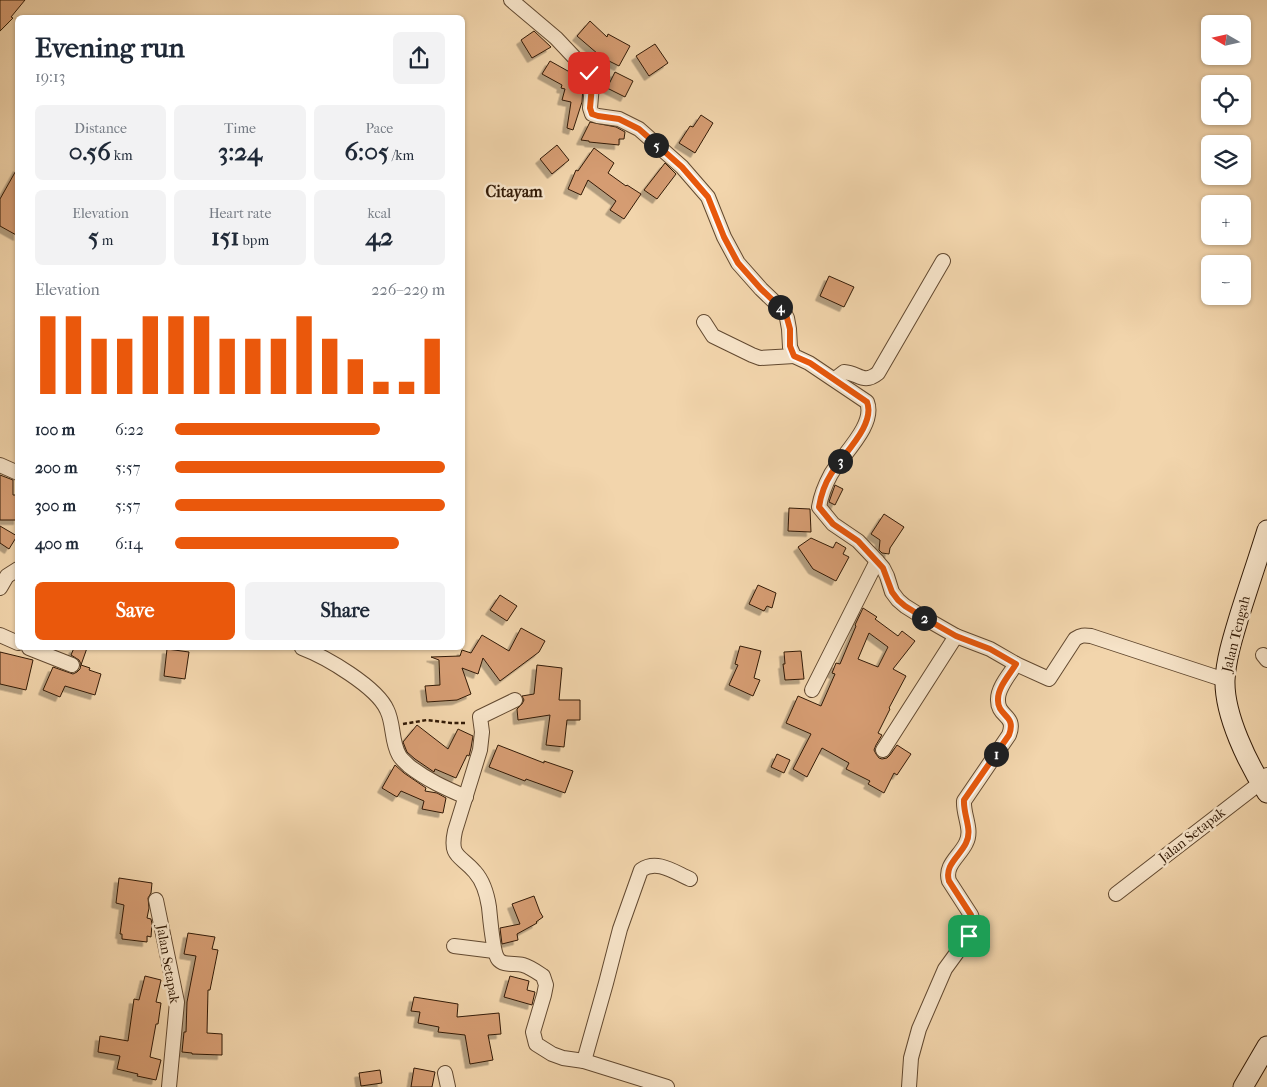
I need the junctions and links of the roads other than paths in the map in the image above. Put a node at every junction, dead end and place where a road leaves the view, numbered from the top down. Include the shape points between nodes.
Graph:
1 (512, 0) edge
2 (942, 261) dead end
3 (704, 322) dead end
4 (794, 356) junction
5 (835, 379) junction
6 (0, 465) edge
7 (15, 472) edge
8 (1267, 530) edge
9 (876, 561) junction
10 (15, 570) edge
11 (0, 588) edge
12 (0, 635) edge
13 (956, 636) junction
14 (15, 642) edge
15 (34, 650) edge
16 (306, 650) edge
17 (1016, 664) junction
18 (72, 665) dead end
19 (1225, 680) junction
20 (812, 690) dead end
21 (515, 700) dead end
22 (882, 750) dead end
23 (1265, 784) edge
24 (466, 797) junction
25 (690, 879) dead end
26 (1116, 894) dead end
27 (156, 900) dead end
28 (454, 946) dead end
29 (494, 951) junction
30 (1267, 1046) edge
31 (584, 1061) junction
32 (169, 1087) edge
33 (666, 1087) edge
34 (909, 1087) edge
35 (1244, 1087) edge

1 - 4 street via 556,38 589,73 592,114 619,119 639,129 682,167 708,197 738,263 783,310
2 - 5 street via 878,372 864,379 844,372
3 - 4 street via 713,336 752,355 760,358
4 - 5 street
5 - 9 street via 867,402 870,413 864,428 832,472 821,494 819,507 833,524 858,541
6 - 7 street
8 - 19 main road, Jalan Tengah via 1232,642
9 - 13 street via 883,568 898,600
9 - 20 street
10 - 11 street
12 - 14 street
13 - 17 street via 990,649
13 - 22 street
15 - 18 street
16 - 24 street via 355,677 380,700 387,710 394,744 406,763 434,783
17 - 19 street via 1049,680 1075,639 1084,635
17 - 34 street via 998,698 1000,710 1012,728 964,800 969,834 948,875 974,924 944,969 920,1029 911,1058
19 - 23 main road, Jalan Tengah via 1232,721 1244,752
21 - 24 street via 480,717 480,750
23 - 26 street, Jalan Setapak
24 - 29 street via 453,838 454,851 483,883 489,904
25 - 31 street via 660,865 641,870 620,929
27 - 32 street, Jalan Setapak via 177,1002
28 - 29 street
29 - 31 street via 502,963 522,965 543,976 546,985 533,1032 536,1044 562,1058
30 - 35 main road
31 - 33 street

